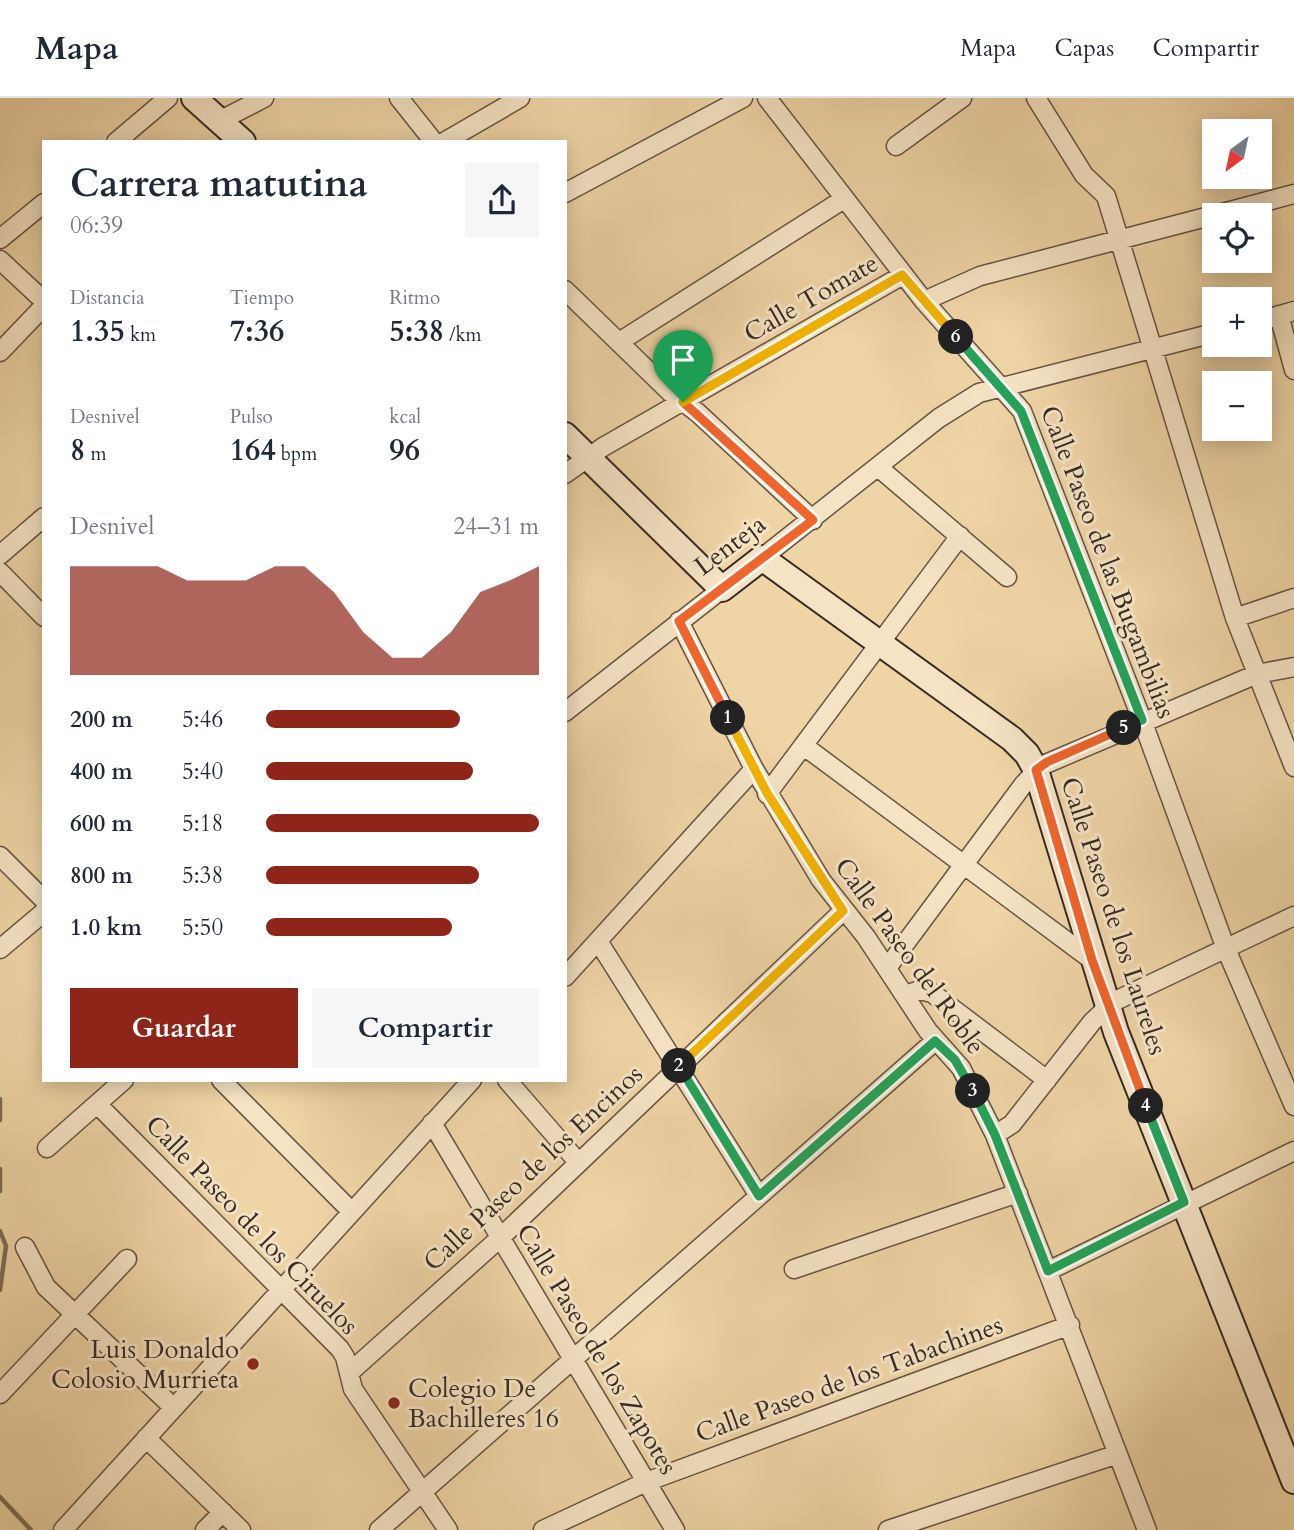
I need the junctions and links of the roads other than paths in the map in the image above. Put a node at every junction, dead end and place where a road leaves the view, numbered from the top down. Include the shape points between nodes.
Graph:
1 (168, 98) edge
2 (194, 98) edge
3 (264, 98) edge
4 (400, 98) edge
5 (520, 98) edge
6 (743, 98) edge
7 (768, 98) edge
8 (962, 98) edge
9 (1036, 98) edge
10 (231, 135) edge
11 (118, 140) edge
12 (432, 140) edge
13 (446, 140) edge
14 (896, 146) dead end
15 (567, 192) edge
16 (1294, 194) edge
17 (844, 199) junction
18 (1260, 203) edge
19 (42, 205) edge
20 (1202, 219) edge
21 (0, 239) edge
22 (1121, 241) junction
23 (0, 260) edge
24 (902, 275) junction
25 (567, 292) edge
26 (42, 299) edge
27 (924, 301) junction
28 (42, 308) edge
29 (1287, 314) edge
30 (1202, 336) edge
31 (619, 342) junction
32 (1154, 349) junction
33 (0, 352) edge
34 (1294, 370) edge
35 (1002, 385) junction
36 (683, 402) junction
37 (567, 437) edge
38 (589, 456) junction
39 (878, 467) junction
40 (567, 472) edge
41 (42, 519) edge
42 (813, 520) junction
43 (960, 536) junction
44 (0, 555) edge
45 (762, 558) junction
46 (0, 572) edge
47 (1007, 577) dead end
48 (722, 589) junction
49 (1294, 598) edge
50 (42, 615) edge
51 (1235, 618) junction
52 (679, 621) junction
53 (880, 642) junction
54 (1294, 667) edge
55 (1257, 674) junction
56 (567, 710) edge
57 (1142, 720) junction
58 (804, 746) junction
59 (1294, 767) edge
60 (754, 769) junction
61 (1036, 770) junction
62 (767, 793) junction
63 (0, 856) edge
64 (965, 866) junction
65 (42, 898) edge
66 (843, 911) junction
67 (42, 914) edge
68 (1294, 916) edge
69 (598, 941) junction
70 (0, 948) edge
71 (1226, 949) junction
72 (1092, 960) junction
73 (887, 968) junction
74 (567, 975) edge
75 (905, 995) junction
76 (1108, 1007) junction
77 (935, 1041) junction
78 (679, 1066) junction
79 (1047, 1080) junction
80 (122, 1082) edge
81 (223, 1082) edge
82 (470, 1082) edge
83 (509, 1082) edge
84 (97, 1104) junction
85 (1294, 1106) edge
86 (432, 1123) junction
87 (995, 1135) junction
88 (47, 1148) dead end
89 (1294, 1151) edge
90 (578, 1162) junction
91 (1018, 1194) junction
92 (759, 1196) junction
93 (1184, 1202) junction
94 (352, 1212) junction
95 (500, 1238) junction
96 (24, 1247) dead end
97 (127, 1259) dead end
98 (794, 1269) dead end
99 (1048, 1271) junction
100 (281, 1290) junction
101 (74, 1315) junction
102 (1070, 1325) junction
103 (574, 1361) junction
104 (349, 1373) junction
105 (0, 1394) edge
106 (174, 1408) junction
107 (146, 1438) junction
108 (1118, 1454) junction
109 (1294, 1481) edge
110 (646, 1482) junction
111 (422, 1494) junction
112 (223, 1512) junction
113 (64, 1529) edge
114 (205, 1530) edge
115 (242, 1530) edge
116 (379, 1530) edge
117 (449, 1530) edge
118 (543, 1530) edge
119 (675, 1530) edge
120 (888, 1530) edge
121 (1147, 1530) edge

1 - 11 street
2 - 10 street
3 - 10 street
4 - 12 street
5 - 13 street
6 - 15 street
7 - 17 street, Calle Paseo de las Bugambilias
8 - 14 street
9 - 22 street via 1084,175 1106,195
16 - 18 street
17 - 24 street, Calle Paseo de las Bugambilias
17 - 31 street
19 - 21 street
20 - 22 street
22 - 27 street via 980,276
22 - 32 street
23 - 26 street
24 - 27 street, Calle Paseo de las Bugambilias
24 - 36 street, Calle Tomate
25 - 31 street
27 - 35 street, Calle Paseo de las Bugambilias
28 - 33 street
29 - 34 street
30 - 32 street, Lenteja
31 - 36 street
32 - 35 street, Lenteja
32 - 51 street
35 - 39 street, Lenteja via 958,405
35 - 57 street, Calle Paseo de las Bugambilias via 1021,411
36 - 38 street, Calle Tomate
36 - 42 street
37 - 38 street
38 - 40 street, Calle Tomate
38 - 48 street
39 - 42 street, Lenteja
39 - 43 street
41 - 44 street
42 - 45 street, Lenteja
43 - 47 street
43 - 53 street
45 - 48 street, Lenteja
45 - 53 street, Calle Paseo de los Laureles
46 - 50 street
48 - 52 street, Lenteja
49 - 51 street
51 - 55 street
52 - 56 street, Lenteja
52 - 60 street, Calle Paseo del Roble
53 - 58 street
53 - 61 street, Calle Paseo de los Laureles via 1012,739
54 - 55 street
55 - 57 street
55 - 59 street
57 - 61 street
57 - 71 street, Calle Paseo de las Bugambilias
58 - 62 street
58 - 64 street
60 - 62 street, Calle Paseo del Roble
60 - 69 street
61 - 64 street
61 - 72 street, Calle Paseo de los Laureles
62 - 66 street, Calle Paseo del Roble
63 - 65 street
64 - 72 street
64 - 73 street
66 - 73 street, Calle Paseo del Roble
66 - 78 street, Calle Paseo de los Encinos
67 - 70 street
68 - 71 street
69 - 74 street
69 - 78 street
71 - 76 street via 1122,996
71 - 85 street, Calle Paseo de las Bugambilias
72 - 76 street, Calle Paseo de los Laureles
73 - 75 street, Calle Paseo del Roble
75 - 77 street, Calle Paseo del Roble
75 - 79 street via 920,990 932,993
76 - 79 street
76 - 93 street, Calle Paseo de los Laureles
77 - 87 street, Calle Paseo del Roble via 961,1068
77 - 92 street
78 - 90 street, Calle Paseo de los Encinos
78 - 92 street
79 - 87 street via 1012,1124
80 - 84 street
81 - 94 street
82 - 86 street
83 - 90 street
84 - 88 street
84 - 100 street, Calle Paseo de los Ciruelos
86 - 94 street
86 - 95 street, Calle Paseo de los Zapotes
87 - 91 street, Calle Paseo del Roble
89 - 93 street
90 - 95 street, Calle Paseo de los Encinos
91 - 98 street
91 - 99 street, Calle Paseo del Roble
92 - 103 street
93 - 99 street
93 - 109 street, Calle Paseo de los Laureles
94 - 100 street
95 - 103 street, Calle Paseo de los Zapotes
95 - 104 street, Calle Paseo de los Encinos
96 - 101 street via 41,1280
97 - 101 street
99 - 102 street, Calle Paseo del Roble
100 - 104 street, Calle Paseo de los Ciruelos via 340,1349
100 - 106 street
101 - 105 street
101 - 106 street
102 - 108 street, Calle Paseo del Roble
102 - 110 street, Calle Paseo de los Tabachines
103 - 110 street, Calle Paseo de los Zapotes
103 - 111 street
104 - 111 street, Calle Paseo de los Ciruelos via 353,1389
106 - 107 street
107 - 112 street
107 - 113 street
108 - 120 street
108 - 121 street, Calle Paseo del Roble
110 - 118 street, Calle Paseo de los Tabachines
110 - 119 street, Calle Paseo de los Zapotes
111 - 116 street
111 - 117 street, Calle Paseo de los Ciruelos
112 - 114 street
112 - 115 street

